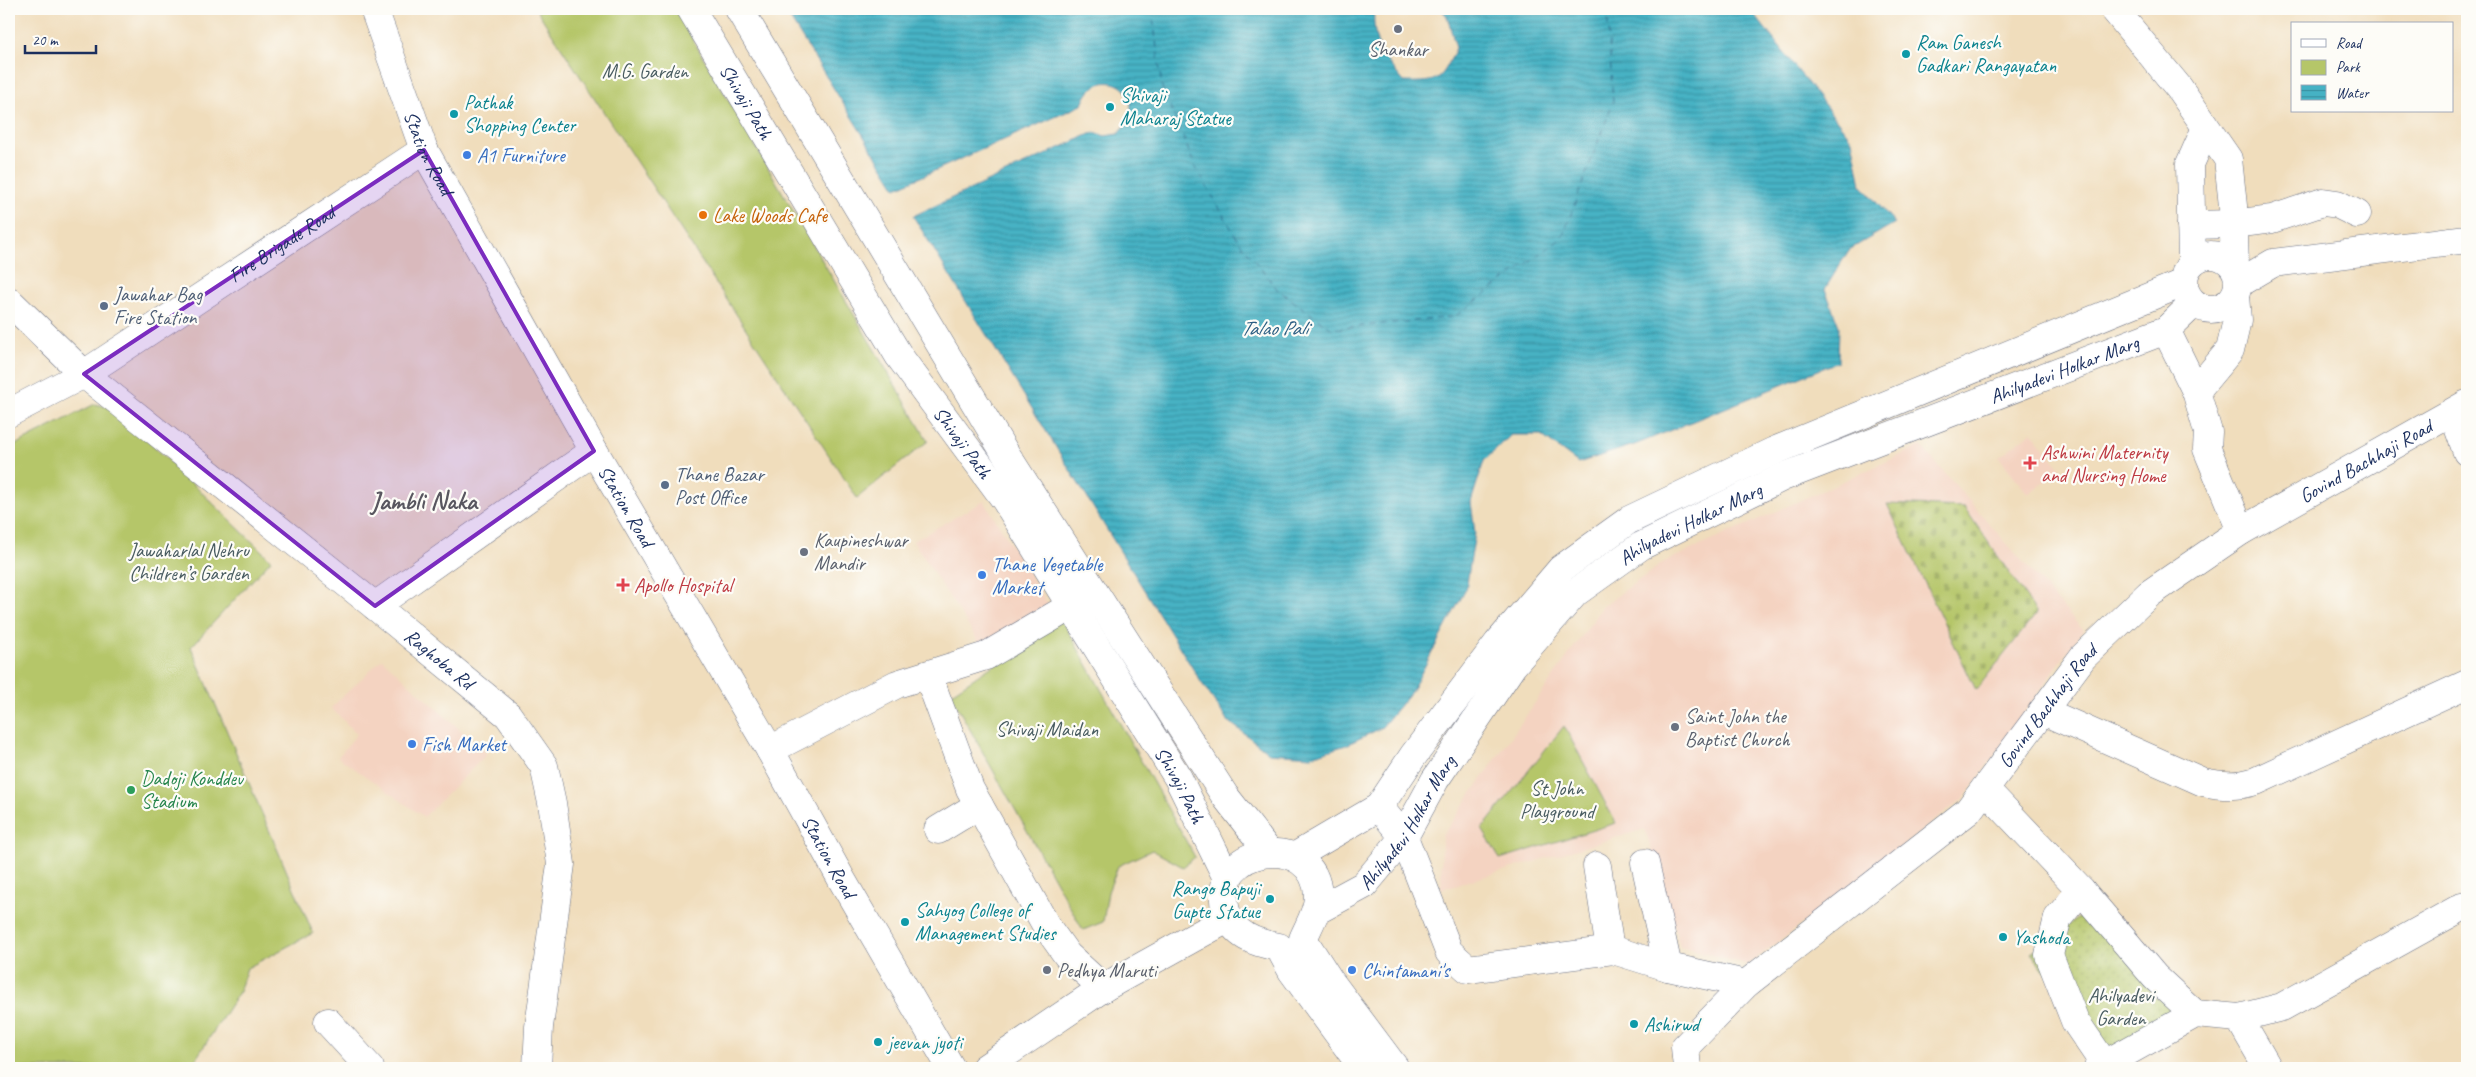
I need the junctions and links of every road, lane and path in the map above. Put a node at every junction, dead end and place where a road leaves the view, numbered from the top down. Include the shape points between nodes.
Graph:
1 (374, 9) edge
2 (691, 9) edge
3 (739, 9) edge
4 (2114, 9) edge
5 (2206, 128) junction
6 (424, 150) junction
7 (2357, 214) dead end
8 (2234, 224) junction
9 (2191, 225) junction
10 (2467, 239) edge
11 (2236, 282) junction
12 (2189, 283) junction
13 (9, 301) edge
14 (2166, 330) junction
15 (84, 374) junction
16 (2196, 391) junction
17 (2460, 408) edge
18 (9, 413) edge
19 (594, 451) junction
20 (2467, 452) edge
21 (2241, 530) junction
22 (375, 606) junction
23 (1071, 606) junction
24 (928, 675) junction
25 (2467, 684) edge
26 (2043, 711) junction
27 (770, 750) junction
28 (1985, 789) junction
29 (979, 805) junction
30 (1378, 807) junction
31 (938, 830) dead end
32 (1404, 837) junction
33 (1281, 854) junction
34 (1645, 863) dead end
35 (1597, 866) dead end
36 (1228, 880) junction
37 (2081, 890) junction
38 (2467, 906) edge
39 (1316, 911) junction
40 (1228, 918) junction
41 (1291, 943) junction
42 (1610, 950) junction
43 (1668, 967) junction
44 (1746, 984) junction
45 (1103, 988) junction
46 (2195, 1014) junction
47 (2239, 1018) junction
48 (328, 1022) dead end
49 (2103, 1067) edge
50 (370, 1068) edge
51 (537, 1068) edge
52 (951, 1068) edge
53 (985, 1068) edge
54 (1363, 1068) edge
55 (1395, 1068) edge
56 (1687, 1068) edge
57 (2268, 1068) edge

1 - 6 street, Station Road
2 - 23 street, Shivaji Path via 899,356 1006,500
3 - 33 street, Shivaji Path via 1004,452 1225,796
4 - 5 street via 2179,88
5 - 8 street via 2228,159
5 - 9 street via 2190,164
6 - 15 street, Fire Brigade Road
6 - 19 street, Station Road
7 - 8 street via 2338,204 2323,202 2272,219
8 - 9 street
8 - 11 street
9 - 12 street
10 - 11 street via 2273,263
11 - 12 street via 2229,303 2217,309 2208,309
11 - 12 street via 2226,258 2205,255
11 - 16 street via 2236,320 2230,350
12 - 14 street, Ahilyadevi Holkar Marg
12 - 30 street, Ahilyadevi Holkar Marg via 1774,451 1629,520 1561,569 1492,650
13 - 15 street, Raghoba Rd
14 - 16 street
14 - 32 street, Ahilyadevi Holkar Marg via 1783,477 1641,546 1575,593 1514,665 1435,780
15 - 18 street, Fire Brigade Road
15 - 22 street, Raghoba Rd
16 - 21 street via 2208,432 2207,449
17 - 20 street
17 - 21 street, Govind Bachhaji Road
19 - 22 street
19 - 27 street, Station Road
21 - 26 street, Govind Bachhaji Road via 2149,594 2083,657
22 - 51 street, Raghoba Rd via 508,716 544,766 561,864 539,1027
23 - 24 street via 986,656
23 - 36 street, Shivaji Path via 1178,778
24 - 27 street via 897,684
24 - 29 street
25 - 26 street via 2241,786 2203,782
26 - 28 street, Govind Bachhaji Road
27 - 52 street, Station Road
28 - 37 street
28 - 44 street, Govind Bachhaji Road via 1968,811
29 - 31 street
29 - 45 street via 1047,927 1067,955
30 - 32 street
30 - 33 street, Ahilyadevi Holkar Marg
32 - 39 street, Ahilyadevi Holkar Marg via 1364,885
32 - 42 street via 1449,952 1468,969
33 - 36 street via 1244,860
33 - 39 street via 1306,868 1314,880 1318,896
34 - 43 street
35 - 42 street
36 - 40 street via 1225,893
37 - 46 street via 2155,977
37 - 49 street via 2058,918 2049,955 2076,1021
38 - 47 street via 2282,1008
39 - 41 street
40 - 41 street via 1248,939
40 - 45 street
41 - 54 street via 1292,971
41 - 55 street via 1330,981
42 - 43 street
43 - 44 street
44 - 56 street, Govind Bachhaji Road via 1685,1046
45 - 53 street
46 - 47 street
46 - 49 street
47 - 57 street
48 - 50 street

